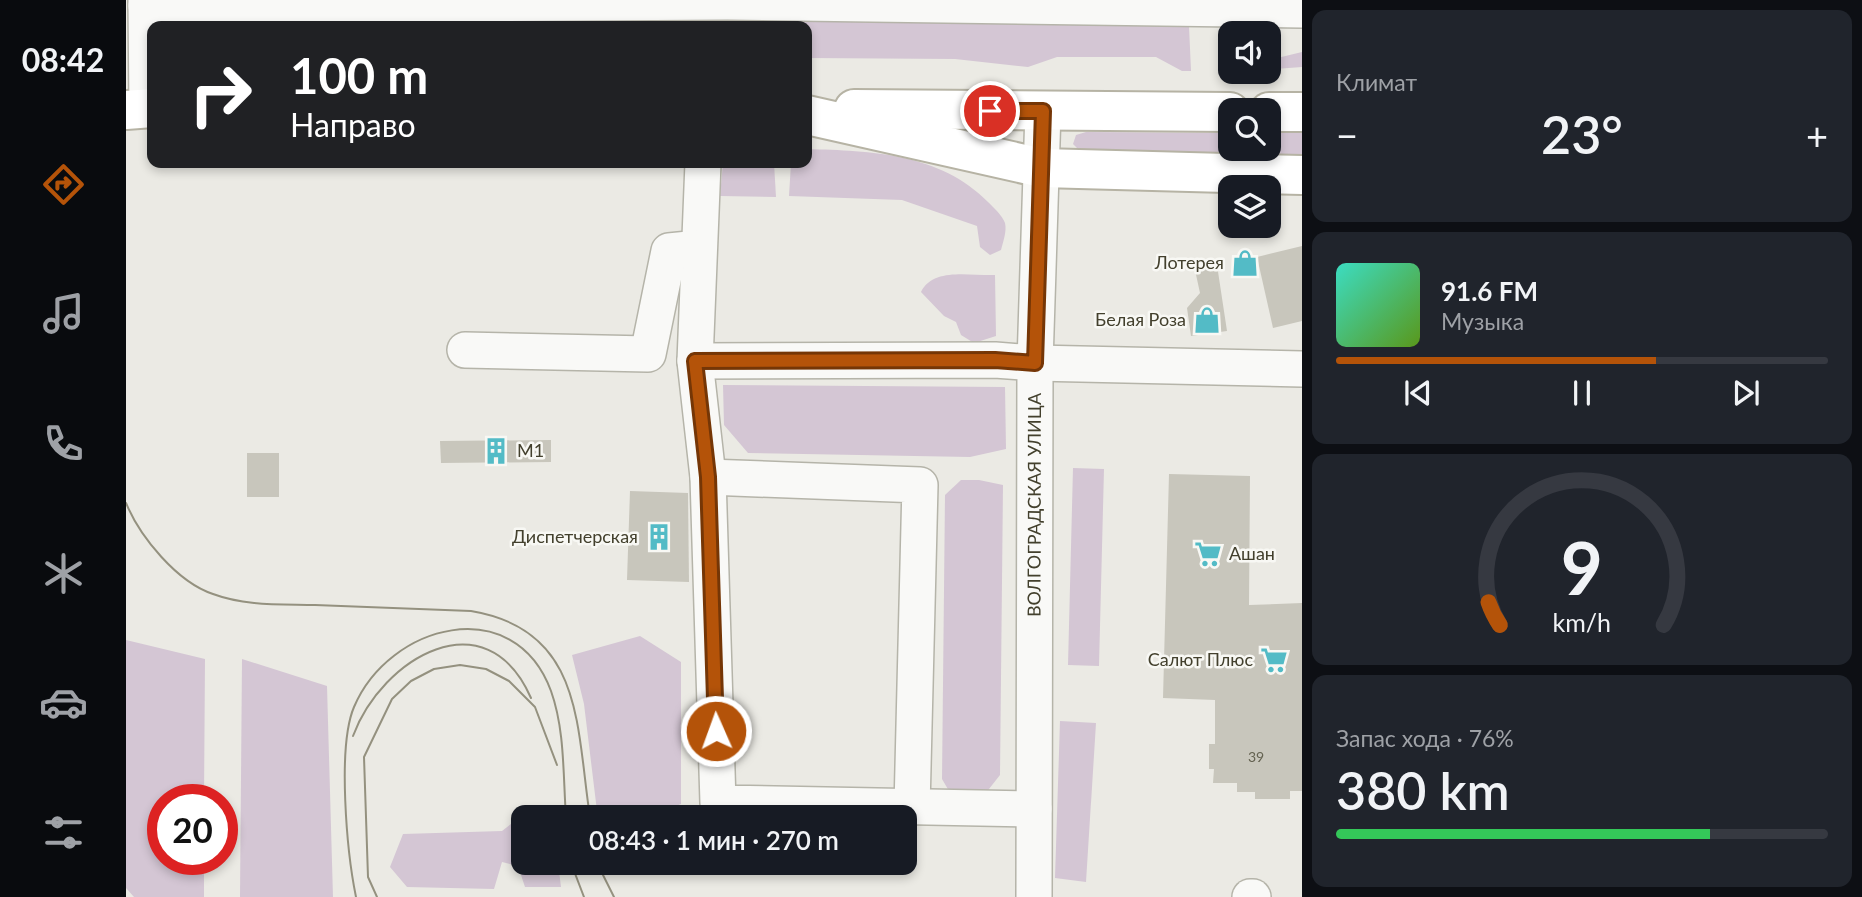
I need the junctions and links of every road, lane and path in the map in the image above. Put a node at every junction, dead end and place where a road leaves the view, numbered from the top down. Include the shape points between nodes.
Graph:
1 (727, 1) edge
2 (146, 3) edge
3 (1302, 9) edge
4 (142, 97) edge
5 (812, 109) edge
6 (1043, 111) junction
7 (1218, 112) edge
8 (1281, 112) edge
9 (1302, 112) edge
10 (812, 116) edge
11 (703, 168) edge
12 (1042, 168) junction
13 (1302, 175) edge
14 (699, 248) junction
15 (465, 350) dead end
16 (695, 361) junction
17 (1035, 363) junction
18 (1302, 369) edge
19 (708, 477) junction
20 (815, 805) edge
21 (912, 805) edge
22 (917, 807) edge
23 (1034, 809) junction
24 (1034, 897) edge

1 - 2 street
1 - 3 street
2 - 4 street
5 - 6 main road
6 - 7 main road
6 - 12 street, ВОЛГОГРАДСКАЯ УЛИЦА
8 - 9 main road
10 - 12 main road
11 - 14 street
12 - 13 main road
12 - 17 street, ВОЛГОГРАДСКАЯ УЛИЦА
14 - 15 street via 669,251 648,354
14 - 16 street
16 - 17 street
16 - 19 street
17 - 18 street
17 - 23 street, ВОЛГОГРАДСКАЯ УЛИЦА
19 - 20 street via 718,803
19 - 21 street via 920,485
22 - 23 street
23 - 24 street, ВОЛГОГРАДСКАЯ УЛИЦА

